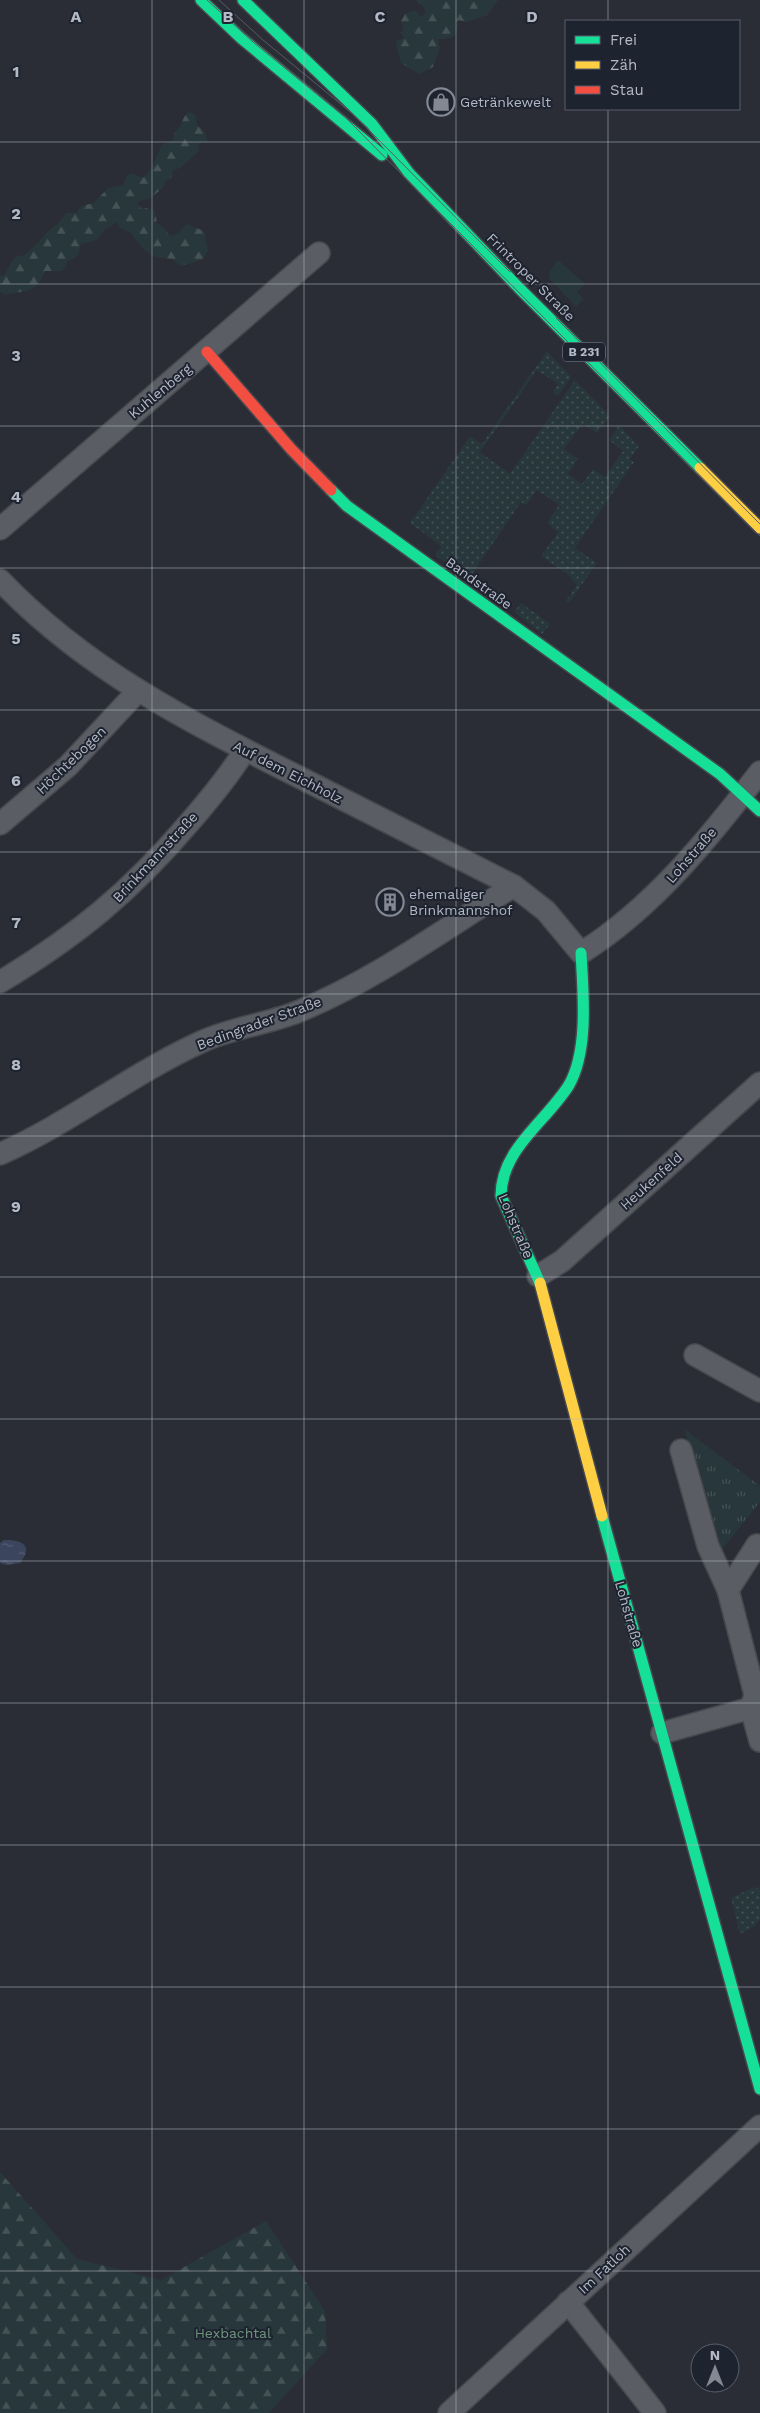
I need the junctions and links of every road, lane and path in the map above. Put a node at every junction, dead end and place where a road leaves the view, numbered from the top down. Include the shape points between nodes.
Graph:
1 (201, 0) edge
2 (243, 0) edge
3 (409, 174) junction
4 (319, 253) dead end
5 (207, 352) junction
6 (760, 528) edge
7 (0, 529) edge
8 (0, 580) edge
9 (137, 692) junction
10 (245, 750) junction
11 (760, 772) edge
12 (743, 794) junction
13 (760, 811) edge
14 (0, 824) edge
15 (514, 886) junction
16 (581, 953) junction
17 (0, 982) edge
18 (760, 1083) edge
19 (0, 1154) edge
20 (538, 1276) junction
21 (695, 1355) dead end
22 (760, 1391) edge
23 (681, 1450) dead end
24 (756, 1555) edge
25 (728, 1590) junction
26 (743, 1643) junction
27 (760, 1656) edge
28 (751, 1708) junction
29 (662, 1733) junction
30 (760, 1741) edge
31 (760, 2090) edge
32 (760, 2126) edge
33 (568, 2302) junction
34 (449, 2413) edge
35 (655, 2413) edge

1 - 3 street, Frintroper Straße / B 231 via 359,138
2 - 3 street, Frintroper Straße / B 231 via 372,124
3 - 6 street, Frintroper Straße / B 231
4 - 5 street, Kuhlenberg
5 - 7 street, Kuhlenberg
5 - 12 street, Bandstraße via 291,449 347,506 720,774
8 - 9 street, Auf dem Eichholz via 40,619
9 - 10 street, Auf dem Eichholz
9 - 14 street, Höchtebogen via 68,766
10 - 15 street, Auf dem Eichholz
10 - 17 street, Brinkmannstraße via 158,859 121,896 53,950
11 - 12 street, Lohstraße
12 - 13 street, Bandstraße
12 - 16 street, Lohstraße via 667,883 630,917
15 - 16 street, Auf dem Eichholz via 546,911
15 - 19 street, Bedingrader Straße via 343,991 300,1011 202,1042 103,1097 55,1128
16 - 20 street, Lohstraße via 585,1020 575,1069 569,1084 510,1157 500,1182 508,1215
18 - 20 street, Heukenfeld via 562,1261
20 - 29 street, Lohstraße
21 - 22 street
23 - 25 street via 708,1546
24 - 25 street
25 - 26 street
26 - 27 street
26 - 28 street via 754,1694
28 - 29 street
28 - 30 street
29 - 31 street, Lohstraße
32 - 33 street, Im Fatloh
33 - 34 street, Im Fatloh
33 - 35 street

